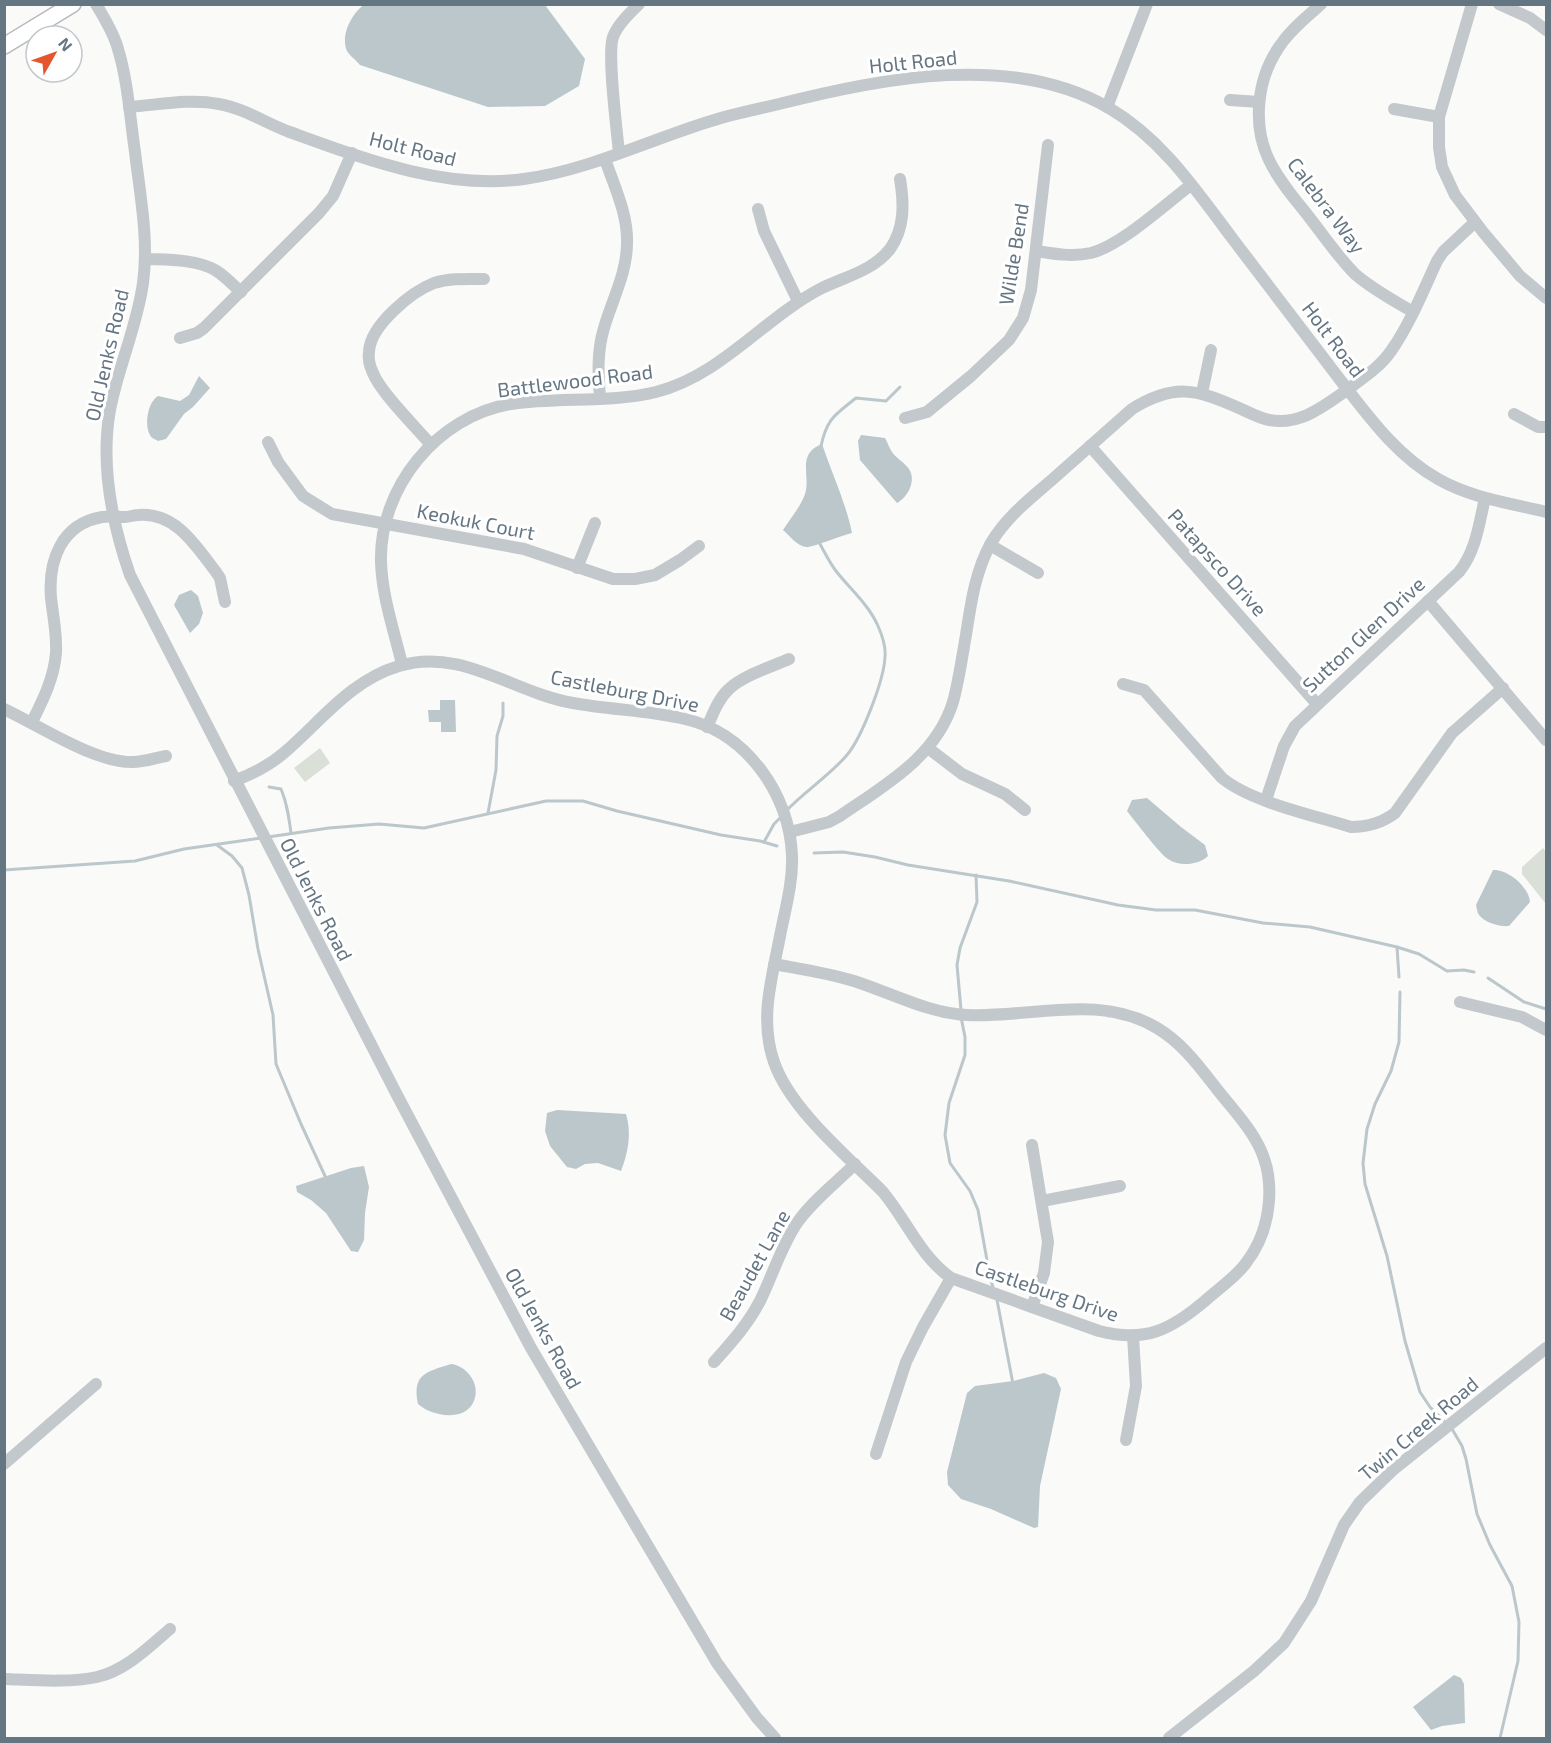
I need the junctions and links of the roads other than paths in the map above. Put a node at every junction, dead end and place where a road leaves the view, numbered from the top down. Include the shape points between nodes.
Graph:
1 (73, 4) edge
2 (96, 4) edge
3 (639, 4) edge
4 (1147, 4) edge
5 (1321, 4) edge
6 (1472, 4) edge
7 (1499, 4) edge
8 (1546, 30) edge
9 (4, 46) edge
10 (1230, 100) dead end
11 (1259, 102) junction
12 (129, 107) junction
13 (1107, 107) junction
14 (1394, 109) dead end
15 (1439, 117) junction
16 (1048, 145) dead end
17 (352, 153) junction
18 (619, 153) junction
19 (605, 159) junction
20 (900, 179) dead end
21 (1191, 184) junction
22 (758, 210) dead end
23 (1475, 222) junction
24 (1036, 251) junction
25 (145, 259) junction
26 (484, 279) dead end
27 (241, 292) junction
28 (1546, 298) edge
29 (798, 301) junction
30 (1413, 312) junction
31 (180, 338) dead end
32 (1211, 350) dead end
33 (1347, 389) junction
34 (1202, 393) junction
35 (600, 397) junction
36 (1514, 414) dead end
37 (905, 418) dead end
38 (1546, 428) edge
39 (268, 442) dead end
40 (431, 445) junction
41 (1090, 446) junction
42 (1485, 498) junction
43 (1546, 512) edge
44 (113, 516) junction
45 (595, 523) dead end
46 (385, 524) junction
47 (990, 545) junction
48 (699, 546) dead end
49 (577, 568) junction
50 (1038, 573) dead end
51 (1428, 601) junction
52 (225, 602) dead end
53 (789, 659) dead end
54 (402, 664) junction
55 (1123, 684) dead end
56 (1503, 688) junction
57 (1317, 704) junction
58 (4, 709) edge
59 (32, 722) junction
60 (707, 727) junction
61 (1546, 740) edge
62 (928, 748) junction
63 (166, 756) dead end
64 (234, 781) junction
65 (1266, 800) junction
66 (1025, 810) dead end
67 (790, 832) junction
68 (774, 964) junction
69 (1460, 1002) dead end
70 (1546, 1030) edge
71 (1032, 1144) dead end
72 (855, 1164) junction
73 (1120, 1186) dead end
74 (1042, 1201) junction
75 (951, 1278) junction
76 (1032, 1307) junction
77 (1133, 1336) junction
78 (1546, 1348) edge
79 (714, 1362) dead end
80 (96, 1384) dead end
81 (1126, 1440) dead end
82 (876, 1454) dead end
83 (4, 1464) edge
84 (170, 1629) dead end
85 (4, 1679) edge
86 (776, 1738) edge
87 (1169, 1738) edge

1 - 9 main road
2 - 12 street, Old Jenks Road via 118,48
3 - 18 street via 612,38
4 - 13 street
5 - 11 street, Calebra Way via 1279,45 1266,72
6 - 15 street
7 - 8 street
10 - 11 street
11 - 30 street, Calebra Way via 1264,146 1285,186 1354,273
12 - 17 street, Holt Road via 214,103
12 - 25 street, Old Jenks Road
13 - 18 street, Holt Road via 1061,87 1021,79 906,79 716,119
13 - 21 street, Holt Road via 1161,149
14 - 15 street
15 - 23 street via 1442,167 1455,195
16 - 24 street, Wilde Bend
17 - 19 street, Holt Road via 434,177 468,181 529,178
17 - 27 street via 330,201
18 - 19 street, Holt Road
19 - 35 street via 623,210 627,241 625,265 599,348
20 - 29 street, Battlewood Road via 903,217 890,249 869,267
21 - 24 street via 1128,233 1092,253
21 - 33 street, Holt Road
22 - 29 street
23 - 28 street via 1520,276
23 - 30 street via 1443,252
24 - 37 street, Wilde Bend via 1028,305 1009,340 927,412
25 - 27 street via 206,266 222,274
25 - 44 street, Old Jenks Road via 134,328 110,409 108,483
26 - 40 street via 446,280 413,294 386,320 370,343 370,363 378,383
27 - 31 street via 204,328
29 - 35 street, Battlewood Road via 716,363 683,382 652,393
30 - 33 street via 1381,363
32 - 34 street
33 - 34 street via 1316,412 1285,421 1268,420
33 - 42 street, Holt Road via 1413,462 1453,487
34 - 41 street via 1177,391 1155,396 1132,409
35 - 40 street, Battlewood Road via 492,409 455,426
36 - 38 street
39 - 46 street, Keokuk Court via 284,472 312,503 332,514
40 - 46 street, Battlewood Road via 400,485
41 - 47 street via 1013,514
41 - 57 street, Patapsco Drive
42 - 43 street, Holt Road
42 - 51 street, Sutton Glen Drive via 1470,555 1459,572
44 - 52 street via 149,515 177,526 220,578
44 - 59 street via 83,524 69,534 57,551 51,571 54,667
44 - 64 street, Old Jenks Road via 130,575
45 - 49 street
46 - 49 street, Keokuk Court via 511,546
46 - 54 street, Battlewood Road via 384,585
47 - 50 street
47 - 62 street via 975,581 952,705
48 - 49 street, Keokuk Court via 663,571 635,579 613,579
51 - 56 street
51 - 57 street, Sutton Glen Drive
53 - 60 street via 728,690
54 - 60 street, Castleburg Drive via 431,660 460,664 562,700 654,713
54 - 64 street, Castleburg Drive via 364,681 284,753
55 - 65 street via 1144,690 1222,778
56 - 61 street
56 - 65 street via 1452,733 1401,806 1383,821 1351,827
57 - 65 street, Sutton Glen Drive via 1289,735
58 - 59 street
59 - 63 street via 112,759 141,762
60 - 67 street, Castleburg Drive via 737,745 759,766 775,792
62 - 66 street via 962,774 1005,794
62 - 67 street via 906,770 840,816
64 - 86 street, Old Jenks Road via 531,1348 717,1663
67 - 68 street, Castleburg Drive via 793,860
68 - 72 street, Castleburg Drive via 766,1018 781,1079 800,1108
68 - 77 street, Castleburg Drive via 853,981 960,1014 1105,1009 1142,1019 1182,1047 1257,1141 1269,1187 1266,1220 1258,1244 1237,1274 1168,1327
69 - 70 street via 1522,1017
71 - 74 street
72 - 75 street, Castleburg Drive via 893,1204 926,1256
72 - 79 street, Beaudet Lane via 797,1223 755,1310
73 - 74 street
74 - 76 street via 1047,1257
75 - 76 street, Castleburg Drive
75 - 82 street via 906,1362
76 - 77 street, Castleburg Drive via 1099,1330
77 - 81 street via 1136,1386
78 - 87 street, Twin Creek Road via 1394,1469 1360,1503 1344,1525 1311,1601 1284,1643
80 - 83 street
84 - 85 street via 128,1662 99,1677

